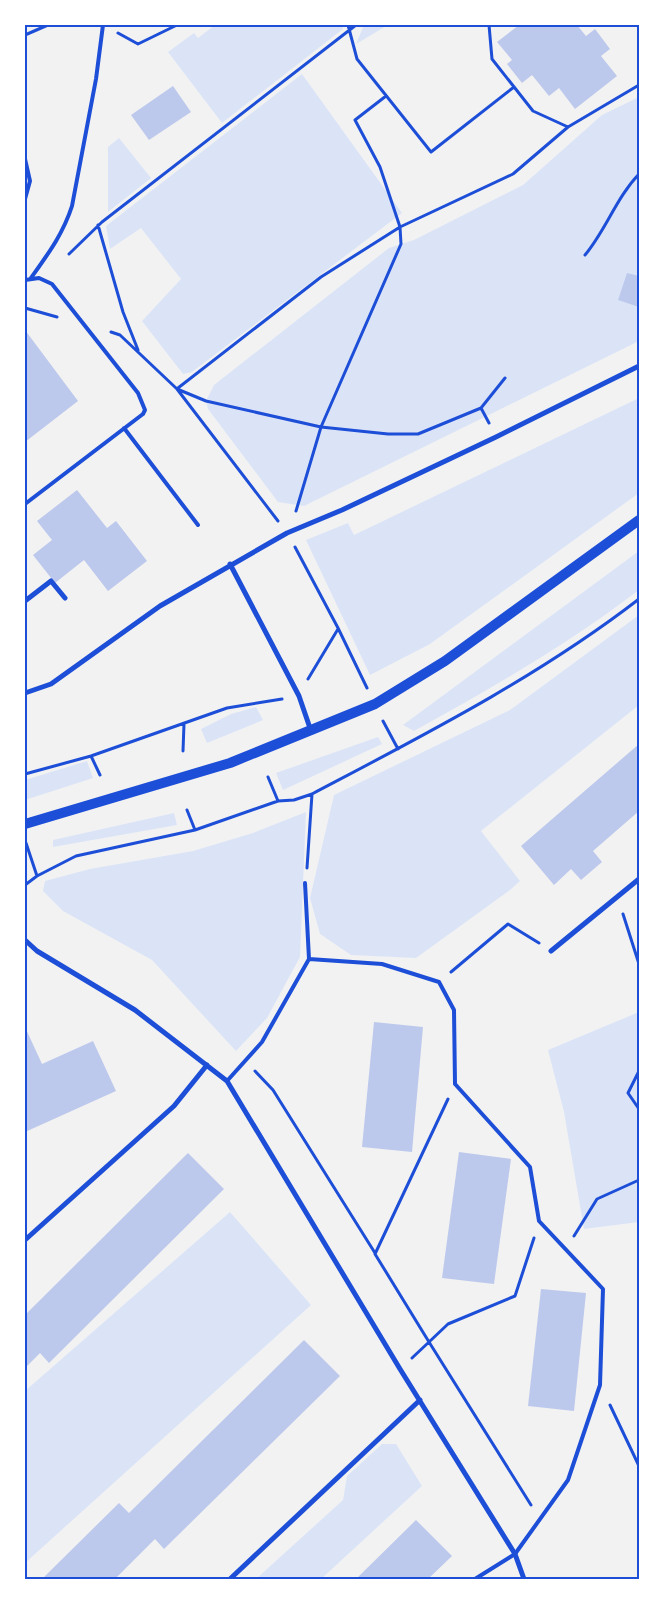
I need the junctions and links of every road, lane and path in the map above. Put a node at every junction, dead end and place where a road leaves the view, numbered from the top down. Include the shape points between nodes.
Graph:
1 (48, 25) edge
2 (103, 25) edge
3 (177, 25) edge
4 (348, 25) edge
5 (356, 25) edge
6 (489, 25) edge
7 (349, 30) junction
8 (115, 31) dead end
9 (25, 35) edge
10 (639, 85) edge
11 (514, 86) junction
12 (386, 96) junction
13 (568, 127) junction
14 (25, 159) edge
15 (639, 174) edge
16 (25, 199) edge
17 (98, 225) junction
18 (400, 228) junction
19 (585, 255) dead end
20 (31, 278) junction
21 (42, 279) junction
22 (25, 280) edge
23 (139, 353) dead end
24 (639, 366) edge
25 (505, 378) dead end
26 (177, 389) junction
27 (321, 427) junction
28 (124, 428) junction
29 (25, 504) edge
30 (639, 520) edge
31 (198, 525) dead end
32 (287, 533) junction
33 (230, 564) junction
34 (65, 598) dead end
35 (639, 599) edge
36 (25, 601) edge
37 (338, 628) junction
38 (25, 693) edge
39 (299, 696) junction
40 (374, 704) junction
41 (184, 724) junction
42 (311, 731) junction
43 (398, 749) junction
44 (183, 751) dead end
45 (91, 756) junction
46 (25, 774) edge
47 (100, 775) dead end
48 (268, 777) dead end
49 (312, 794) junction
50 (278, 801) junction
51 (187, 810) dead end
52 (25, 824) edge
53 (195, 830) junction
54 (25, 838) edge
55 (36, 876) junction
56 (639, 879) edge
57 (305, 883) joint
58 (25, 886) edge
59 (618, 896) junction
60 (25, 940) edge
61 (551, 951) joint
62 (309, 959) junction
63 (639, 964) edge
64 (438, 982) junction
65 (246, 1060) junction
66 (207, 1065) junction
67 (639, 1071) edge
68 (227, 1081) junction
69 (455, 1084) junction
70 (639, 1109) edge
71 (639, 1180) edge
72 (539, 1221) junction
73 (25, 1240) edge
74 (566, 1249) junction
75 (376, 1254) junction
76 (429, 1342) junction
77 (400, 1369) junction
78 (600, 1385) junction
79 (420, 1400) junction
80 (639, 1466) edge
81 (540, 1520) junction
82 (515, 1554) junction
83 (230, 1579) edge
84 (475, 1579) edge
85 (524, 1579) edge

1 - 9 path
2 - 20 lane via 72,206 56,243
3 - 8 path via 138,44
4 - 7 path
5 - 7 path
6 - 11 path via 492,59
7 - 12 path via 357,59
7 - 17 path
10 - 13 path
11 - 12 path via 430,152
11 - 13 path via 533,111
12 - 18 path via 355,120 380,167
13 - 18 path via 513,174
14 - 16 lane via 30,181
15 - 19 path via 627,186
17 - 21 path
17 - 23 path via 123,312
18 - 26 path via 321,277
18 - 27 path via 401,244
20 - 21 lane
20 - 22 lane
21 - 28 lane via 52,284 141,399 145,410 143,414
24 - 32 street via 496,437
25 - 27 path via 481,408 418,434
26 - 27 path via 206,401
26 - 32 path
27 - 32 path
28 - 29 lane
28 - 31 lane
30 - 40 main road via 445,661
32 - 33 street
32 - 37 path
33 - 38 street via 160,606 50,684
33 - 39 street
34 - 36 street via 51,582
35 - 43 path via 505,690
37 - 39 path
37 - 40 path
39 - 41 path via 227,708
39 - 42 street
40 - 42 main road
40 - 43 path
41 - 44 path
41 - 45 path
42 - 52 main road via 230,763
43 - 49 path
45 - 46 path
45 - 47 path
48 - 50 path
49 - 50 path
49 - 57 path
50 - 53 path
51 - 53 path
53 - 55 path via 76,856
54 - 55 path
55 - 58 path
56 - 59 street
57 - 62 lane
59 - 61 street
59 - 63 path
60 - 66 street via 37,951 135,1010
61 - 64 path via 508,924
62 - 64 lane via 382,964
62 - 65 lane via 262,1042
64 - 69 lane via 454,1010
65 - 68 lane
65 - 75 path via 273,1090
66 - 68 street
66 - 73 street via 174,1106
67 - 70 path via 628,1093
68 - 77 street
69 - 72 lane via 530,1167
69 - 75 path
71 - 74 path via 597,1200
72 - 74 lane
72 - 76 path via 515,1296 448,1324
74 - 78 lane via 603,1289
75 - 76 path
76 - 77 path
76 - 81 path
77 - 79 street
78 - 80 path
78 - 81 lane via 568,1480
79 - 82 street
79 - 83 street
81 - 82 lane
82 - 84 lane
82 - 85 street

